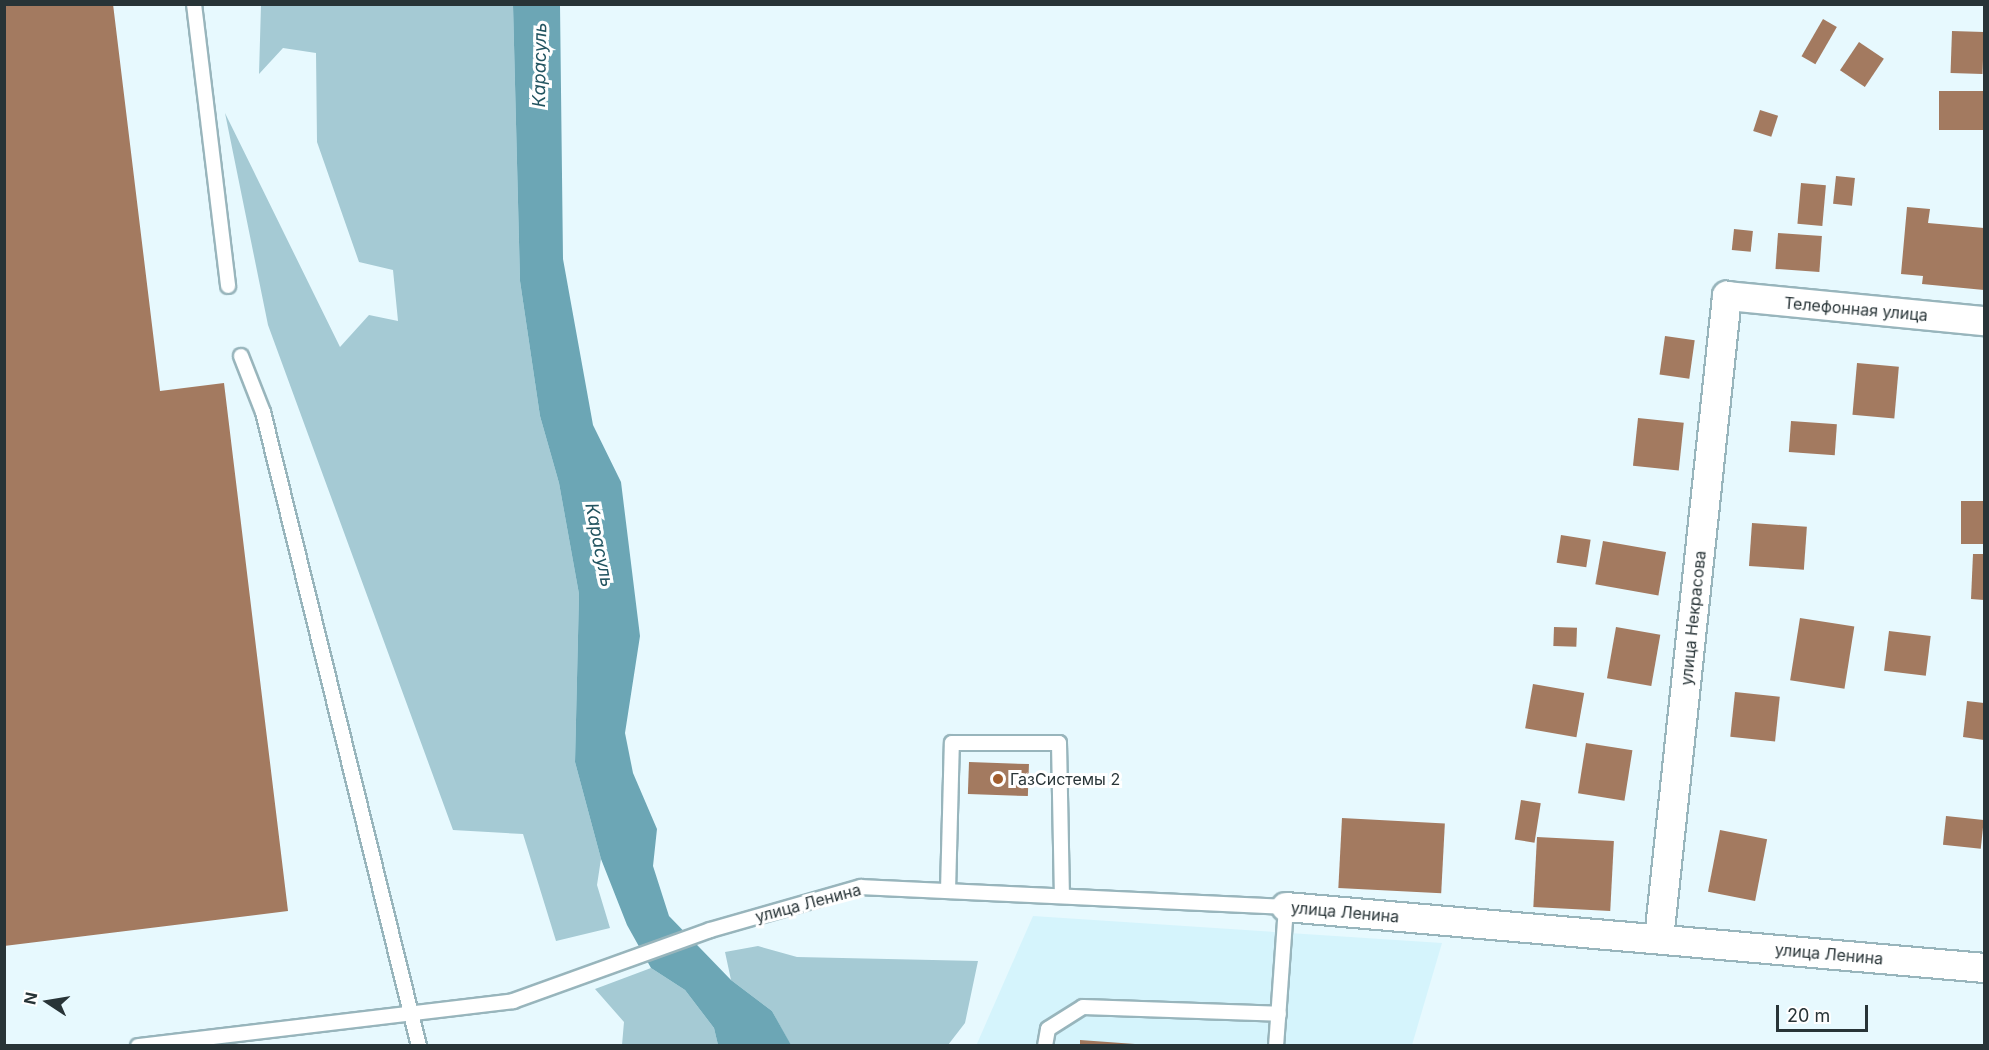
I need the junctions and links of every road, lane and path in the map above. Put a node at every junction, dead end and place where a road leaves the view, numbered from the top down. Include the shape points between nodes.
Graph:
1 (194, 4) edge
2 (228, 286) dead end
3 (1727, 296) joint
4 (1984, 321) edge
5 (241, 356) dead end
6 (948, 891) junction
7 (1062, 896) junction
8 (1286, 907) junction
9 (1659, 939) junction
10 (1984, 968) edge
11 (415, 1012) junction
12 (1279, 1014) junction
13 (138, 1046) edge
14 (419, 1046) edge
15 (1045, 1046) edge
16 (1276, 1046) edge

1 - 2 lane
3 - 4 street, Телефонная улица
3 - 9 street, улица Некрасова
5 - 11 lane via 262,412
6 - 7 lane, улица Ленина
6 - 7 lane via 952,743 1059,743
6 - 11 lane, улица Ленина via 861,887 710,930 513,1000
7 - 8 lane, улица Ленина
8 - 9 street, улица Ленина
8 - 12 lane
9 - 10 street, улица Ленина
11 - 13 lane, улица Ленина
11 - 14 lane
12 - 15 lane via 1083,1007 1048,1029
12 - 16 lane

